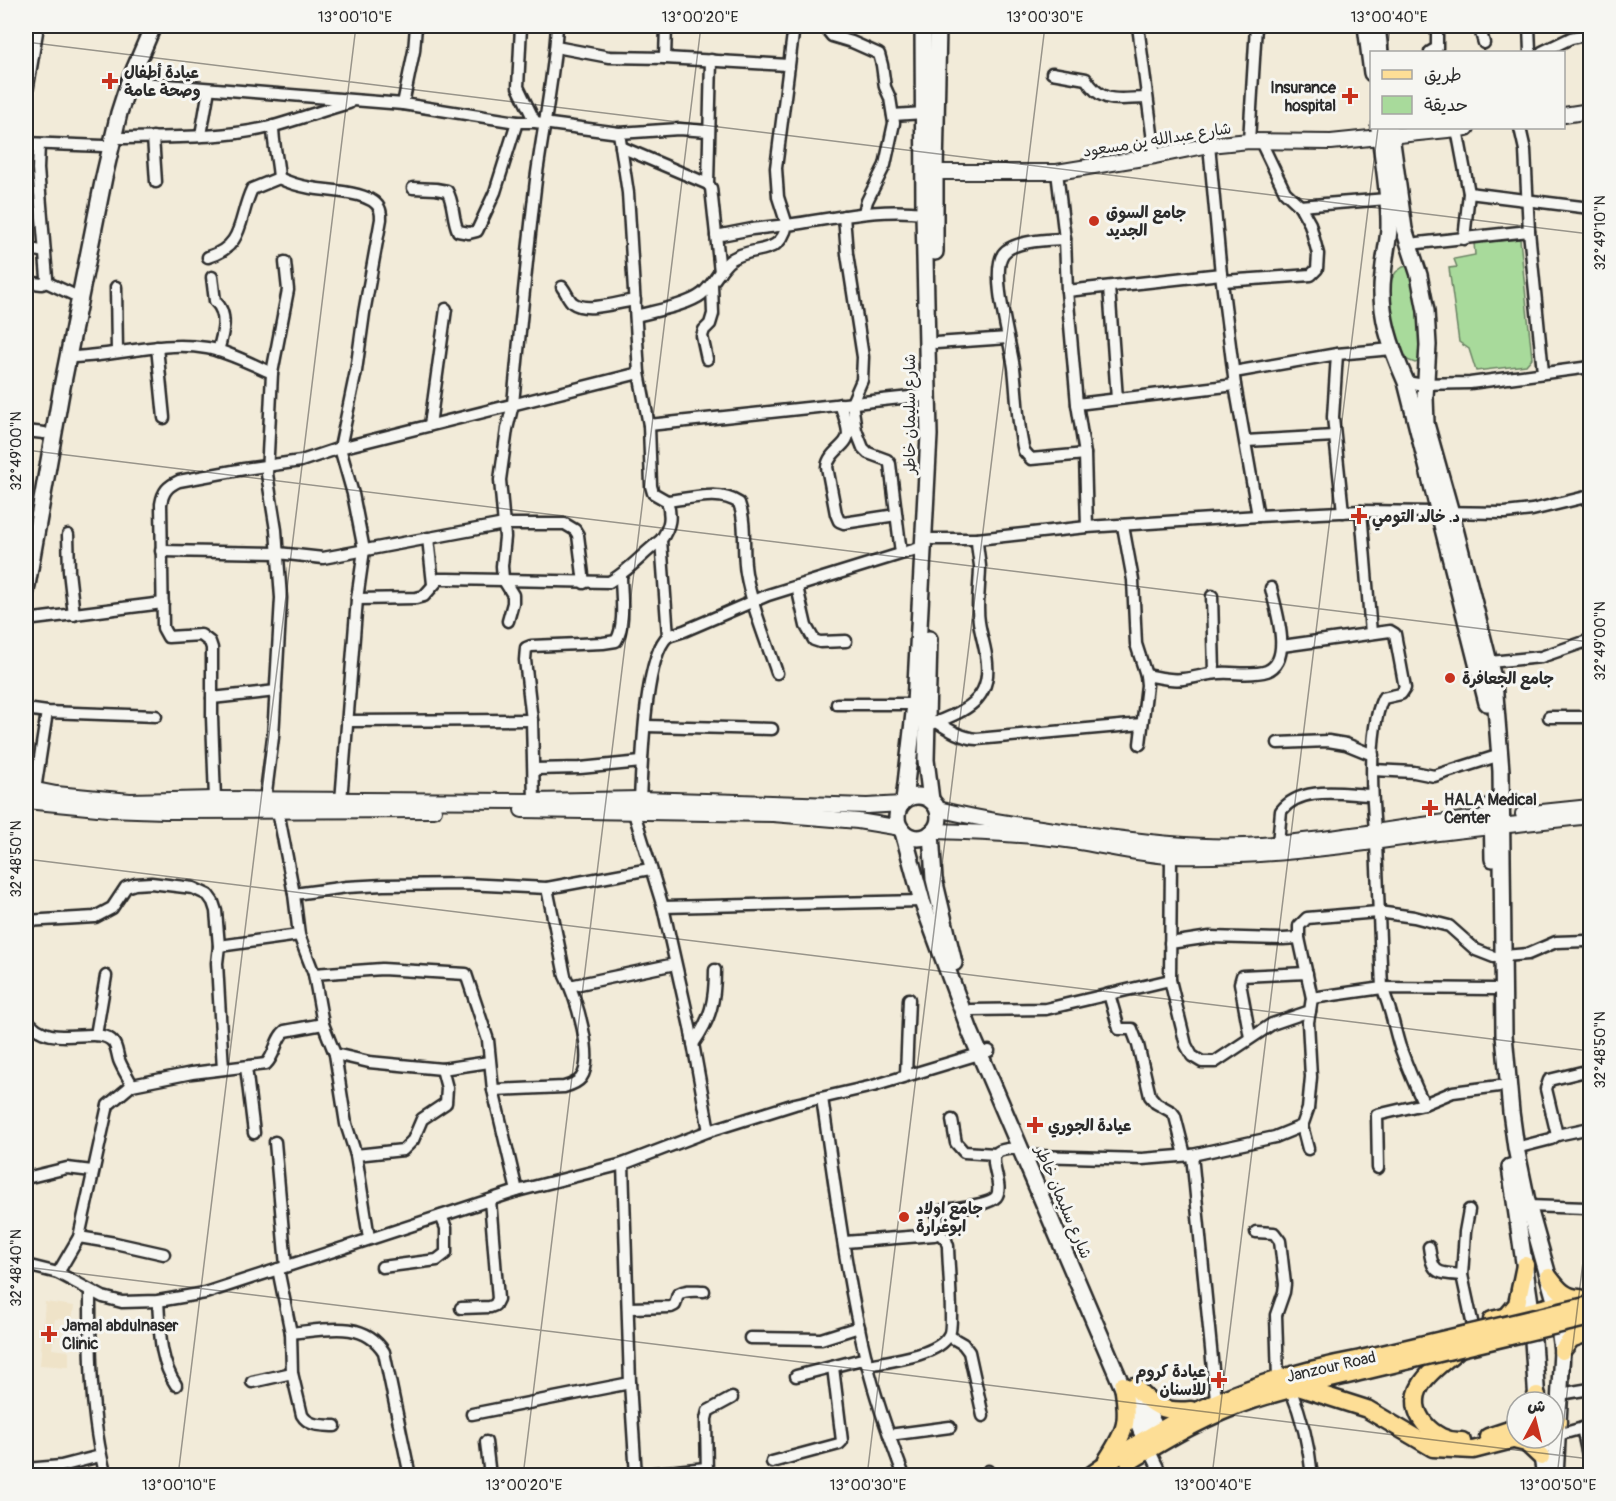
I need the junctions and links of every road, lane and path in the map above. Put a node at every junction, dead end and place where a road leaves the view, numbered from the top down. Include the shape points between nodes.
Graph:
1 (38, 26) edge
2 (142, 26) edge
3 (153, 26) edge
4 (416, 26) edge
5 (521, 26) edge
6 (557, 26) edge
7 (666, 26) edge
8 (794, 26) edge
9 (824, 26) edge
10 (923, 26) edge
11 (938, 26) edge
12 (1138, 26) edge
13 (1256, 26) edge
14 (1366, 26) edge
15 (1377, 26) edge
16 (1437, 26) edge
17 (1479, 26) edge
18 (1529, 26) edge
19 (1590, 34) edge
20 (1484, 43) dead end
21 (556, 47) junction
22 (1380, 51) edge
23 (1432, 51) edge
24 (1530, 51) edge
25 (1544, 51) edge
26 (665, 58) junction
27 (711, 60) junction
28 (1370, 64) edge
29 (788, 65) junction
30 (1052, 73) dead end
31 (129, 82) junction
32 (209, 89) junction
33 (26, 98) edge
34 (1147, 98) junction
35 (356, 101) junction
36 (403, 104) junction
37 (1590, 111) edge
38 (924, 113) junction
39 (893, 115) junction
40 (1565, 115) edge
41 (517, 122) junction
42 (540, 123) junction
43 (273, 126) junction
44 (1443, 129) edge
45 (1462, 129) edge
46 (1520, 129) edge
47 (709, 131) junction
48 (1385, 132) edge
49 (619, 133) junction
50 (201, 135) junction
51 (153, 137) junction
52 (108, 142) junction
53 (1255, 142) junction
54 (26, 143) edge
55 (39, 144) junction
56 (1209, 145) junction
57 (621, 147) junction
58 (1155, 156) junction
59 (930, 172) junction
60 (1057, 172) junction
61 (279, 178) junction
62 (156, 182) dead end
63 (708, 184) junction
64 (413, 188) dead end
65 (1469, 193) junction
66 (1387, 199) junction
67 (1528, 199) junction
68 (1300, 206) junction
69 (1590, 208) edge
70 (864, 212) junction
71 (924, 213) junction
72 (844, 216) junction
73 (786, 225) junction
74 (1529, 231) junction
75 (716, 236) junction
76 (1464, 238) junction
77 (1065, 239) junction
78 (1409, 244) junction
79 (26, 248) edge
80 (45, 252) junction
81 (208, 257) dead end
82 (1414, 261) junction
83 (285, 262) dead end
84 (1384, 264) junction
85 (720, 272) junction
86 (212, 277) dead end
87 (1222, 278) junction
88 (26, 282) edge
89 (46, 282) junction
90 (712, 284) junction
91 (116, 287) dead end
92 (562, 287) dead end
93 (1109, 287) junction
94 (1067, 291) junction
95 (74, 295) junction
96 (635, 300) junction
97 (446, 309) dead end
98 (636, 316) junction
99 (1008, 338) junction
100 (936, 343) junction
101 (157, 347) junction
102 (1392, 349) junction
103 (218, 351) junction
104 (117, 352) junction
105 (1337, 354) junction
106 (68, 357) junction
107 (707, 359) dead end
108 (1590, 367) edge
109 (1234, 372) junction
110 (1543, 372) junction
111 (272, 373) junction
112 (639, 373) junction
113 (1590, 378) edge
114 (1406, 382) junction
115 (1426, 384) junction
116 (1235, 385) junction
117 (929, 395) junction
118 (1117, 399) junction
119 (852, 403) junction
120 (513, 404) junction
121 (840, 404) junction
122 (1077, 404) junction
123 (164, 418) dead end
124 (430, 425) junction
125 (649, 425) junction
126 (26, 431) edge
127 (44, 433) junction
128 (1334, 435) junction
129 (1246, 441) junction
130 (340, 448) junction
131 (1085, 454) junction
132 (268, 465) junction
133 (1590, 496) edge
134 (667, 501) junction
135 (1361, 511) junction
136 (1343, 512) junction
137 (1445, 513) junction
138 (896, 515) junction
139 (1258, 516) junction
140 (504, 524) junction
141 (1124, 526) junction
142 (1087, 527) junction
143 (68, 535) dead end
144 (428, 538) junction
145 (977, 539) junction
146 (661, 540) junction
147 (26, 541) edge
148 (928, 543) junction
149 (364, 550) junction
150 (161, 551) junction
151 (278, 553) junction
152 (901, 554) junction
153 (621, 576) junction
154 (503, 579) junction
155 (584, 583) junction
156 (433, 584) junction
157 (797, 587) junction
158 (1271, 588) dead end
159 (26, 591) edge
160 (1212, 596) dead end
161 (357, 598) junction
162 (753, 602) junction
163 (162, 603) junction
164 (74, 615) junction
165 (26, 620) edge
166 (508, 621) dead end
167 (1371, 633) junction
168 (668, 636) junction
169 (1590, 640) edge
170 (846, 641) dead end
171 (1282, 646) junction
172 (1490, 662) junction
173 (777, 673) dead end
174 (1214, 673) junction
175 (1146, 675) junction
176 (276, 692) junction
177 (212, 698) junction
178 (837, 704) dead end
179 (915, 704) junction
180 (26, 709) edge
181 (47, 712) junction
182 (156, 716) dead end
183 (1549, 717) dead end
184 (1590, 717) edge
185 (532, 720) junction
186 (347, 721) junction
187 (1142, 723) junction
188 (932, 724) junction
189 (646, 726) junction
190 (772, 729) dead end
191 (1278, 743) dead end
192 (1140, 744) dead end
193 (1373, 755) junction
194 (1494, 757) junction
195 (641, 762) junction
196 (534, 769) junction
197 (1373, 770) junction
198 (30, 789) edge
199 (1371, 795) junction
200 (640, 798) junction
201 (215, 799) junction
202 (265, 800) junction
203 (26, 801) edge
204 (341, 801) junction
205 (534, 801) junction
206 (903, 803) junction
207 (934, 805) junction
208 (1590, 807) edge
209 (278, 811) junction
210 (634, 813) junction
211 (1590, 816) edge
212 (1497, 821) junction
213 (902, 830) junction
214 (932, 832) junction
215 (1375, 837) junction
216 (1278, 843) junction
217 (1171, 856) junction
218 (650, 869) junction
219 (547, 888) junction
220 (294, 894) junction
221 (922, 901) junction
222 (663, 907) junction
223 (1378, 912) junction
224 (26, 921) edge
225 (299, 934) junction
226 (1299, 938) junction
227 (1586, 941) dead end
228 (1170, 943) junction
229 (219, 946) junction
230 (1499, 957) junction
231 (675, 964) junction
232 (715, 970) dead end
233 (1307, 973) junction
234 (314, 974) junction
235 (106, 976) dead end
236 (1170, 980) junction
237 (570, 986) junction
238 (1382, 988) junction
239 (1494, 989) junction
240 (1109, 994) junction
241 (1312, 998) junction
242 (909, 999) dead end
243 (971, 1010) junction
244 (1310, 1011) junction
245 (26, 1018) edge
246 (323, 1024) junction
247 (96, 1035) junction
248 (1250, 1037) junction
249 (693, 1044) junction
250 (985, 1053) junction
251 (334, 1054) junction
252 (489, 1062) junction
253 (246, 1067) junction
254 (442, 1069) junction
255 (223, 1070) junction
256 (1590, 1070) edge
257 (906, 1075) junction
258 (132, 1085) junction
259 (1499, 1086) junction
260 (493, 1090) junction
261 (822, 1098) junction
262 (1424, 1104) junction
263 (952, 1120) dead end
264 (1302, 1126) junction
265 (1590, 1128) edge
266 (709, 1131) junction
267 (254, 1133) dead end
268 (1557, 1135) junction
269 (275, 1142) dead end
270 (1516, 1148) junction
271 (1021, 1149) junction
272 (1308, 1149) dead end
273 (995, 1154) junction
274 (356, 1155) junction
275 (1188, 1155) junction
276 (1035, 1156) junction
277 (624, 1164) junction
278 (1378, 1168) dead end
279 (92, 1171) junction
280 (26, 1178) edge
281 (517, 1191) junction
282 (490, 1200) junction
283 (1528, 1206) junction
284 (1586, 1208) dead end
285 (1469, 1210) dead end
286 (441, 1216) junction
287 (1256, 1232) dead end
288 (939, 1233) junction
289 (78, 1237) junction
290 (369, 1238) junction
291 (845, 1242) junction
292 (1429, 1247) dead end
293 (164, 1254) dead end
294 (26, 1265) edge
295 (1525, 1265) junction
296 (282, 1268) junction
297 (382, 1268) dead end
298 (58, 1273) junction
299 (1462, 1275) junction
300 (1549, 1277) junction
301 (90, 1291) junction
302 (704, 1291) dead end
303 (1589, 1300) edge
304 (158, 1301) junction
305 (1556, 1304) junction
306 (461, 1308) dead end
307 (629, 1308) junction
308 (1531, 1310) junction
309 (1506, 1316) junction
310 (1590, 1317) edge
311 (1473, 1326) junction
312 (859, 1327) junction
313 (1590, 1332) edge
314 (291, 1333) junction
315 (949, 1336) junction
316 (750, 1338) dead end
317 (1459, 1349) junction
318 (1562, 1351) junction
319 (867, 1362) junction
320 (1363, 1365) junction
321 (832, 1367) junction
322 (1309, 1371) junction
323 (292, 1373) junction
324 (796, 1376) dead end
325 (252, 1382) dead end
326 (630, 1383) junction
327 (176, 1385) dead end
328 (1288, 1385) junction
329 (1129, 1386) junction
330 (1590, 1389) edge
331 (1535, 1390) edge
332 (1560, 1390) edge
333 (1565, 1393) edge
334 (732, 1398) dead end
335 (1216, 1400) junction
336 (1198, 1409) junction
337 (472, 1414) dead end
338 (983, 1416) dead end
339 (335, 1426) dead end
340 (950, 1426) dead end
341 (1565, 1427) edge
342 (1586, 1427) edge
343 (1505, 1434) edge
344 (889, 1435) junction
345 (1505, 1438) edge
346 (1153, 1440) junction
347 (486, 1442) dead end
348 (1534, 1450) edge
349 (1540, 1450) edge
350 (1556, 1450) edge
351 (100, 1456) junction
352 (1541, 1457) junction
353 (772, 1462) dead end
354 (1590, 1464) edge
355 (26, 1469) edge
356 (1106, 1470) edge
357 (706, 1472) edge
358 (636, 1475) edge
359 (106, 1476) edge
360 (410, 1476) edge
361 (490, 1476) edge
362 (904, 1476) edge
363 (1090, 1476) edge
364 (1162, 1476) edge
365 (1312, 1476) edge
366 (1545, 1476) edge
367 (1556, 1476) edge

1 - 33 street
2 - 52 main road via 120,81
3 - 31 main road
4 - 36 street
5 - 42 street via 518,87
6 - 21 street
7 - 26 street
8 - 29 street
9 - 39 street via 832,36 879,54
10 - 38 main road, شارع سليمان خاطر
11 - 59 main road, شارع سليمان خاطر
12 - 34 street
13 - 53 street
14 - 28 main road
15 - 22 main road
16 - 23 street via 1437,48
17 - 20 street
18 - 24 street
19 - 25 street
21 - 26 street via 609,57
21 - 42 street via 552,87
26 - 27 street
27 - 29 street
27 - 47 street
29 - 73 street via 776,168 778,197
30 - 34 street via 1086,79 1105,98
31 - 32 street
31 - 52 main road
32 - 35 street
32 - 50 street
34 - 58 street
35 - 36 street
35 - 43 street
36 - 41 street
37 - 40 street
38 - 39 street
38 - 59 main road, شارع سليمان خاطر
39 - 70 street via 885,165
41 - 42 street
41 - 64 street via 495,192 477,231 458,231 447,191
42 - 49 street
42 - 120 street
43 - 50 street
43 - 61 street
44 - 48 street, شارع عبدالله بن مسعود
45 - 65 street
46 - 67 street
47 - 49 street
47 - 63 street
48 - 53 street, شارع عبدالله بن مسعود via 1331,142
48 - 66 main road
48 - 78 main road
49 - 57 street
50 - 51 street
51 - 52 street
51 - 62 street
52 - 55 street
52 - 95 main road
52 - 106 main road
53 - 56 street, شارع عبدالله بن مسعود
53 - 68 street via 1285,192
54 - 55 street
55 - 80 street
56 - 58 street, شارع عبدالله بن مسعود
56 - 87 street
57 - 63 street
57 - 96 street
58 - 60 street, شارع عبدالله بن مسعود
59 - 60 street, شارع عبدالله بن مسعود
59 - 71 main road, شارع سليمان خاطر
59 - 100 main road, شارع سليمان خاطر
60 - 77 street
61 - 81 street via 252,189 231,245
61 - 130 street via 308,188 366,198 380,210 356,371
63 - 75 street
65 - 67 street
65 - 76 street
66 - 68 street
66 - 84 main road via 1389,228
67 - 69 street
67 - 74 street
68 - 87 street via 1310,224 1318,254 1315,273
70 - 71 street
70 - 72 street
71 - 117 main road, شارع سليمان خاطر
72 - 73 street
72 - 119 street via 863,370
73 - 75 street
73 - 85 street via 779,244 739,255
74 - 76 street
74 - 110 street
75 - 85 street
76 - 78 street
77 - 94 street
77 - 99 street via 1018,245 1003,255 1001,296
78 - 82 main road
79 - 80 street
80 - 89 street
82 - 84 main road via 1399,256
82 - 115 main road via 1426,311
83 - 111 street via 288,290
84 - 102 main road via 1382,302
85 - 90 street
86 - 103 street via 215,301 224,316
87 - 93 street
87 - 109 street
88 - 89 street
89 - 95 street
90 - 98 street via 701,295
90 - 107 street via 713,314 702,336
91 - 104 street
92 - 96 street via 573,303 581,307
93 - 94 street
93 - 118 street
94 - 122 street
95 - 127 main road
96 - 98 street
97 - 124 street
98 - 112 street
99 - 100 street
99 - 131 street via 1022,444 1027,456 1040,459
100 - 148 main road, شارع سليمان خاطر via 937,442
101 - 103 street
101 - 104 street
101 - 123 street
102 - 105 street
102 - 114 main road
103 - 111 street
104 - 106 street
105 - 109 street
105 - 128 street
106 - 159 main road
108 - 110 street
108 - 113 street
109 - 116 street
110 - 115 street via 1470,383
111 - 132 street
112 - 120 street
112 - 125 street
114 - 115 street
114 - 137 main road
115 - 137 main road via 1426,424
116 - 118 street
116 - 129 street
117 - 119 street
117 - 148 main road, شارع سليمان خاطر
118 - 122 street
119 - 121 street
119 - 138 street via 863,448 890,464
120 - 124 street
120 - 140 street via 500,480
121 - 125 street
121 - 138 street via 847,439 831,454 827,467 839,521
122 - 131 street
124 - 130 street
125 - 134 street via 651,486 653,493
126 - 127 street
127 - 147 main road
128 - 129 street
128 - 136 street
129 - 139 street
130 - 132 street via 301,461
130 - 149 street
131 - 142 street
132 - 150 street via 171,485 162,496
132 - 151 street
133 - 137 street via 1532,510
134 - 146 street via 670,519
134 - 162 street via 722,496 739,503
135 - 136 street
135 - 137 street
135 - 167 street
136 - 139 street
137 - 172 main road
137 - 194 main road via 1487,700
138 - 152 street
139 - 141 street
140 - 144 street
140 - 154 street
140 - 155 street via 565,524 575,530
141 - 142 street
141 - 175 street via 1136,644
142 - 145 street
143 - 164 street
144 - 149 street
144 - 156 street
145 - 148 street
145 - 188 street via 978,614 987,682 971,705
146 - 153 street
146 - 168 street
148 - 152 street
148 - 179 main road, شارع سليمان خاطر
148 - 188 main road, شارع سليمان خاطر
149 - 151 street via 323,558
149 - 161 street
150 - 151 street
150 - 163 street
151 - 176 street via 281,598
152 - 157 street
153 - 155 street via 609,582
153 - 185 street via 621,619 616,641 526,648
154 - 155 street
154 - 156 street via 439,579
154 - 166 street via 513,596
156 - 161 street via 424,596 416,598
157 - 162 street
157 - 170 street via 813,640
158 - 171 street
160 - 174 street
161 - 186 street
162 - 168 street
162 - 173 street
163 - 164 street
163 - 177 street via 163,628 168,637 201,635 210,642
164 - 165 street
167 - 171 street
167 - 193 street via 1395,634 1406,683 1403,693 1384,697 1381,702
168 - 189 street via 657,651 652,670
169 - 172 street via 1541,657
171 - 174 street via 1276,663 1268,670
172 - 212 main road via 1501,761
174 - 175 street via 1180,680
175 - 187 street
176 - 177 street
176 - 202 street
177 - 201 street
178 - 179 street
179 - 206 main road, شارع سليمان خاطر
180 - 181 street
181 - 182 street
181 - 198 street
183 - 184 street
185 - 186 street
185 - 196 street
186 - 204 street
187 - 188 street via 977,738
187 - 192 street
188 - 207 main road, شارع سليمان خاطر via 926,760
189 - 190 street
189 - 195 street
191 - 193 street via 1328,741
193 - 197 street
194 - 197 street via 1434,776
194 - 212 main road
195 - 196 street
195 - 200 street
196 - 205 street
197 - 199 street
198 - 201 street via 130,801
199 - 215 street
199 - 216 street via 1299,796 1281,810
200 - 205 street
200 - 206 street via 814,805
201 - 202 street
202 - 204 street
203 - 209 street via 120,809
204 - 205 street
206 - 207 main road via 920,796
206 - 213 main road via 897,814
207 - 214 main road via 939,822
207 - 216 street via 1057,831 1182,845
208 - 212 street
209 - 210 street
209 - 220 street
210 - 213 street via 773,814 858,821
210 - 218 street
211 - 212 street
212 - 215 street
212 - 230 main road
213 - 214 main road via 914,838
213 - 221 main road, شارع سليمان خاطر
214 - 217 street via 1071,841
214 - 243 main road, شارع سليمان خاطر via 938,901
215 - 216 street
215 - 217 street via 1281,853
215 - 223 street
217 - 228 street
218 - 219 street
218 - 222 street
219 - 220 street via 383,885
219 - 237 street
220 - 225 street
221 - 222 street
221 - 250 main road, شارع سليمان خاطر
222 - 231 street
223 - 226 street via 1307,918 1299,926
223 - 230 street via 1449,926 1476,950
223 - 238 street
224 - 229 street via 95,917 112,908 126,886 135,884 193,888 213,902
225 - 229 street
225 - 234 street
226 - 228 street via 1226,936
226 - 233 street
227 - 230 street via 1556,942 1528,954
228 - 236 street
229 - 255 street
230 - 239 main road
230 - 270 main road
231 - 237 street
231 - 249 street
232 - 249 street via 715,999
233 - 241 street
233 - 248 street via 1242,976
234 - 246 street
234 - 252 street via 382,969 466,974 484,1023
235 - 247 street
236 - 240 street
236 - 248 street via 1186,1045 1196,1059 1215,1062
237 - 260 street via 587,1061 581,1078 564,1086
238 - 239 street
238 - 241 street
238 - 262 street
239 - 259 main road
240 - 243 street via 1046,1009
240 - 275 street via 1119,1029 1132,1029 1150,1096 1175,1116
241 - 244 street
242 - 257 street
243 - 250 main road, شارع سليمان خاطر
244 - 248 street via 1272,1024
244 - 264 street via 1311,1077
245 - 247 street via 36,1030 60,1037
246 - 251 street
246 - 253 street via 285,1031 266,1064
247 - 258 street via 114,1043
249 - 266 street
250 - 257 street
250 - 271 main road, شارع سليمان خاطر
250 - 276 main road, شارع سليمان خاطر
251 - 254 street via 369,1062
251 - 274 street via 346,1124
252 - 254 street
252 - 260 street
253 - 255 street
253 - 267 street
254 - 274 street via 446,1103 422,1119 409,1145 403,1150
255 - 258 street
256 - 268 street via 1546,1084
257 - 261 street
258 - 279 street via 108,1105
259 - 262 street via 1453,1092
259 - 295 main road
260 - 281 street
261 - 266 street
261 - 291 street
262 - 278 street via 1377,1115
263 - 273 street via 956,1143 964,1152
264 - 272 street
264 - 275 street via 1275,1137
265 - 268 street
266 - 277 street
268 - 270 street
269 - 296 street
270 - 283 main road
271 - 273 street
271 - 329 main road, شارع سليمان خاطر
273 - 288 street via 998,1195 940,1211
274 - 290 street
275 - 276 street via 1132,1159
275 - 335 street
276 - 329 main road, شارع سليمان خاطر
277 - 281 street
277 - 307 street
279 - 280 street via 67,1168
279 - 289 street
281 - 282 street
282 - 286 street
282 - 306 street via 498,1299 490,1307
283 - 284 street
283 - 300 main road
285 - 299 street
286 - 290 street
286 - 297 street via 446,1228 446,1253 437,1260
287 - 328 street via 1274,1233 1283,1255 1284,1292 1276,1315
288 - 291 street
288 - 315 street via 948,1246
289 - 293 street
289 - 298 street
290 - 296 street
291 - 312 street
292 - 299 street via 1434,1270
294 - 298 street
295 - 308 main road
295 - 309 main road via 1517,1304
296 - 304 street via 205,1293
296 - 314 street
298 - 301 street
299 - 311 street
300 - 303 main road via 1565,1294
300 - 305 main road
301 - 304 street via 122,1302
301 - 351 street via 91,1358
302 - 307 street via 681,1292 671,1307
303 - 305 main road
303 - 320 main road, Janzour Road, bridge
304 - 327 street via 166,1371
305 - 308 main road
305 - 318 main road
307 - 326 street
308 - 309 main road
308 - 331 main road
309 - 311 main road
310 - 317 main road, Janzour Road, bridge
311 - 322 main road via 1355,1355
312 - 316 street via 821,1339
312 - 319 street
313 - 318 main road via 1570,1339
314 - 323 street
314 - 360 street via 353,1330 367,1334 380,1345
315 - 319 street via 931,1350 902,1359
315 - 338 street via 969,1352
317 - 320 main road, Janzour Road, bridge
317 - 343 main road via 1427,1377 1418,1391 1416,1404 1425,1425 1438,1436 1457,1441
318 - 332 main road
319 - 321 street
319 - 344 street
320 - 322 main road, Janzour Road
320 - 328 main road, Janzour Road
321 - 324 street
321 - 353 street via 842,1441
322 - 328 main road, Janzour Road
323 - 325 street
323 - 339 street via 305,1420
326 - 337 street
326 - 358 street
328 - 335 main road, Janzour Road
328 - 345 main road via 1367,1408 1433,1448 1473,1450
328 - 346 main road, Janzour Road
328 - 365 street via 1303,1421
329 - 336 main road via 1162,1408 1177,1412
329 - 346 main road, شارع سليمان خاطر
329 - 356 main road via 1123,1436
330 - 333 street
334 - 357 street via 708,1411
335 - 336 main road, Janzour Road
336 - 346 main road, Janzour Road
340 - 344 street
341 - 342 street
342 - 354 street
344 - 362 street
346 - 356 main road, Janzour Road
346 - 364 street
347 - 361 street
348 - 352 main road
349 - 352 main road
350 - 367 main road
351 - 355 street via 61,1466
351 - 359 street
352 - 366 main road
356 - 363 main road, Janzour Road
357 - 358 street

